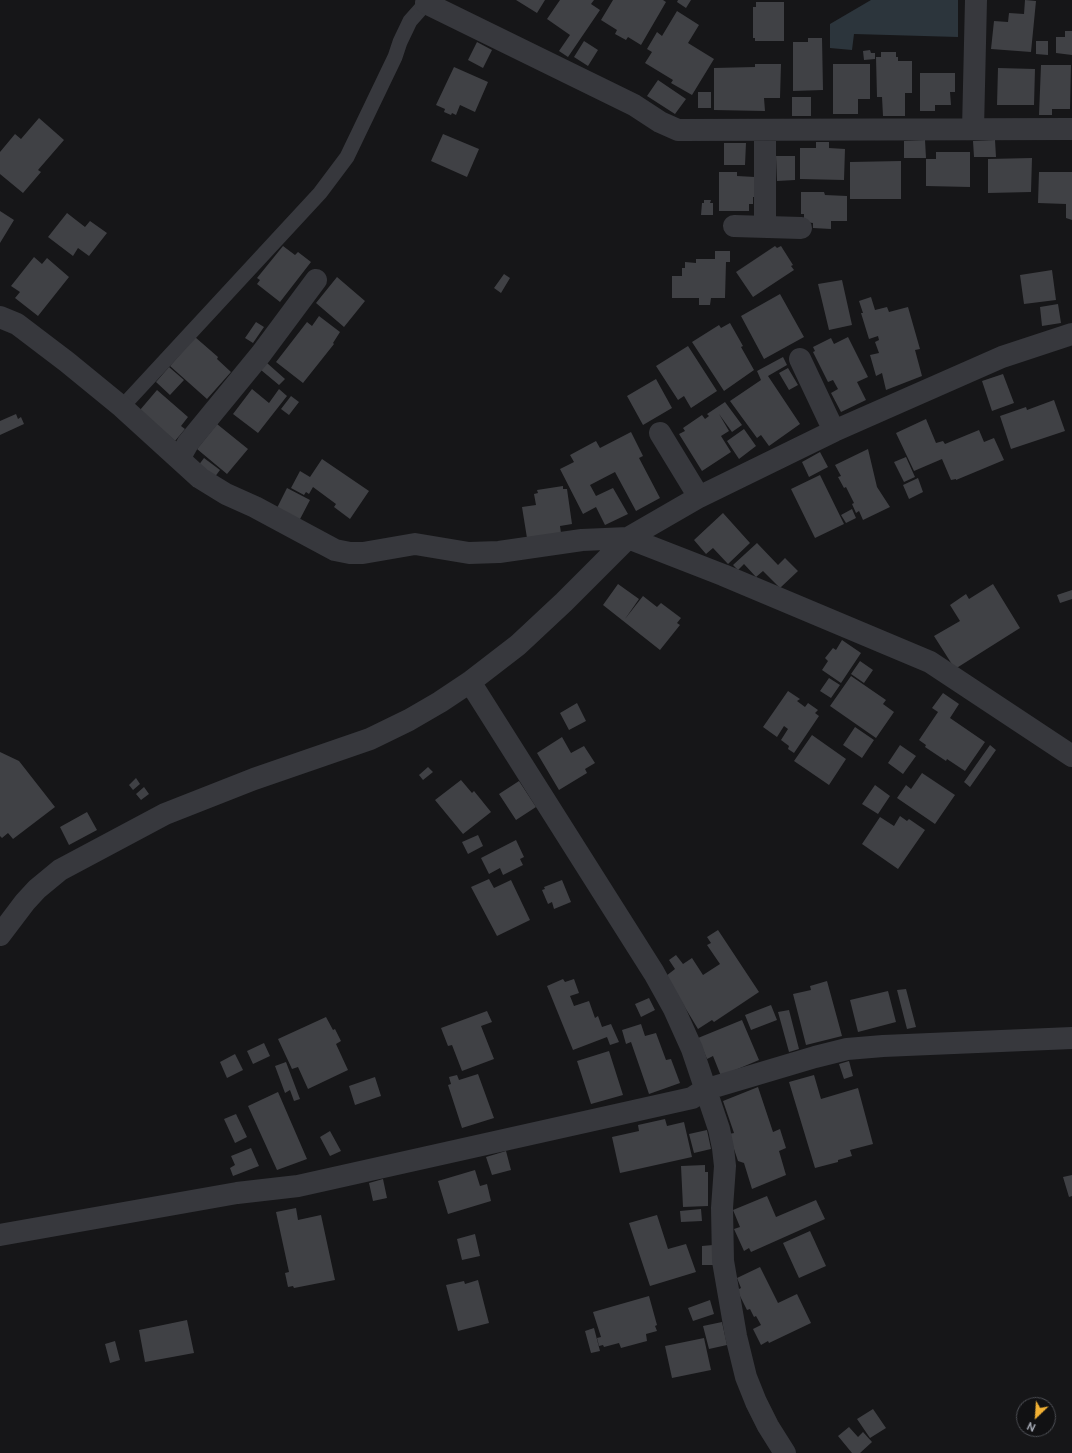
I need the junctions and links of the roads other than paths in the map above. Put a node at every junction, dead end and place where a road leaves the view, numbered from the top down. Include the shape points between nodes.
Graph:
1 (976, 0) edge
2 (426, 3) joint
3 (973, 129) junction
4 (1072, 129) edge
5 (765, 130) junction
6 (734, 226) dead end
7 (765, 227) junction
8 (801, 228) dead end
9 (316, 280) dead end
10 (0, 317) edge
11 (1072, 334) edge
12 (800, 359) dead end
13 (122, 407) junction
14 (834, 431) junction
15 (660, 432) dead end
16 (179, 459) junction
17 (699, 497) junction
18 (628, 538) junction
19 (470, 682) junction
20 (1072, 756) edge
21 (0, 935) edge
22 (1072, 1038) edge
23 (704, 1090) junction
24 (0, 1235) edge
25 (785, 1453) edge

1 - 3 street
2 - 5 street via 634,105 678,130
2 - 13 lane via 410,21 348,157 320,193
3 - 4 street
3 - 5 street
5 - 7 street
6 - 7 street
7 - 8 street
9 - 16 street via 261,354 188,443
10 - 13 street via 17,324 34,336
11 - 14 street via 1002,357
12 - 14 street
13 - 16 street
14 - 17 street
15 - 17 street
16 - 18 street via 200,478 226,494 335,550 350,553 415,544 468,552 499,552 582,540
17 - 18 street
18 - 19 street via 518,645
18 - 20 street via 723,574 930,662
19 - 21 street via 409,720 370,739 254,779 166,814 60,870 25,902
19 - 23 street via 654,973 692,1049
22 - 23 street via 846,1049
23 - 24 street via 692,1098 298,1186 236,1193
23 - 25 street via 719,1129 723,1148 723,1261 736,1336 746,1377 756,1402

